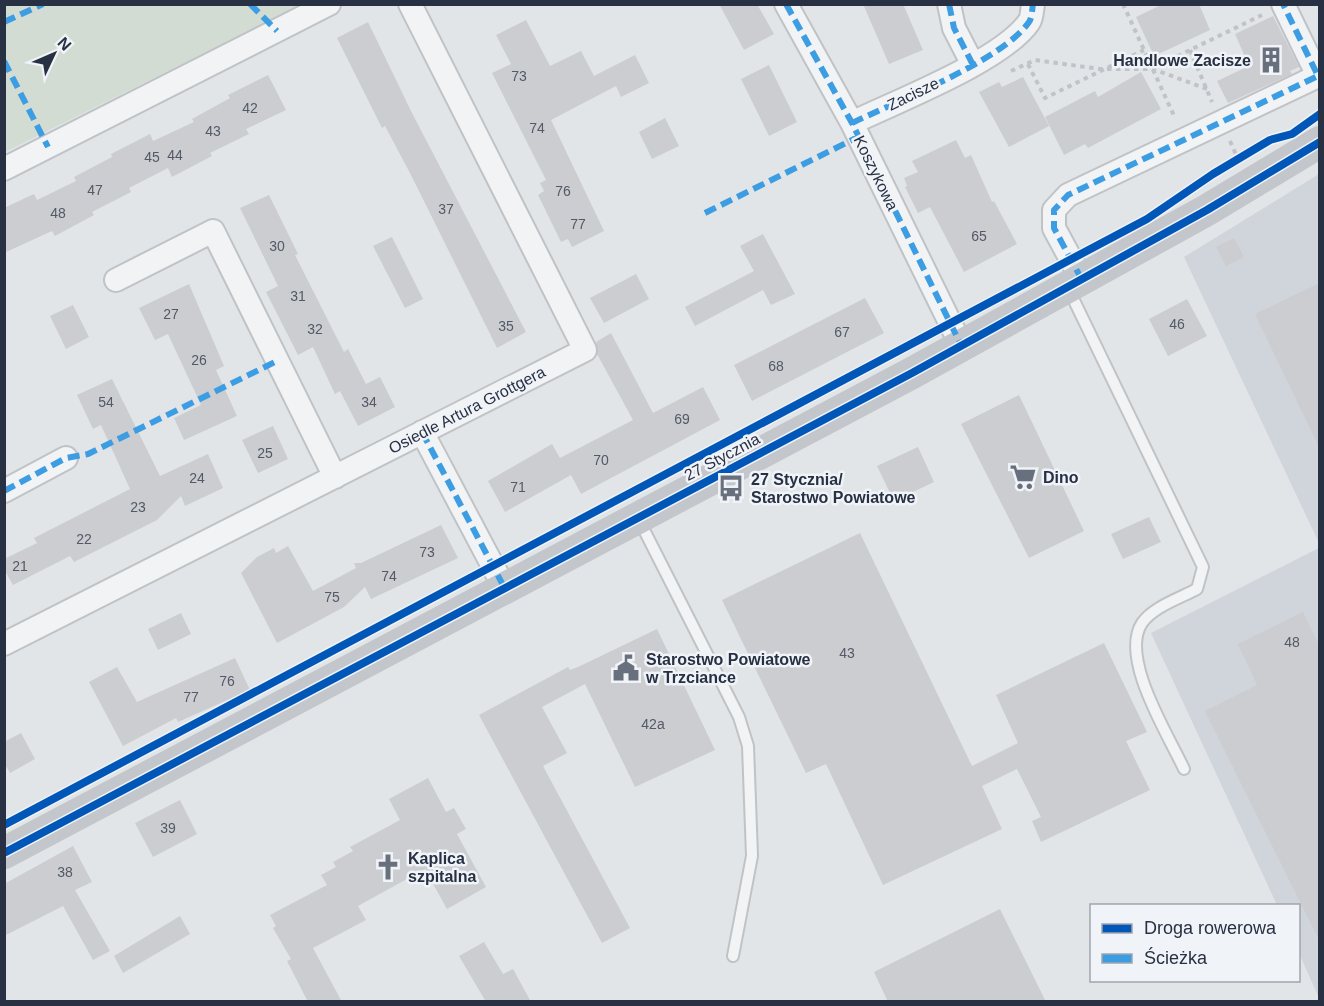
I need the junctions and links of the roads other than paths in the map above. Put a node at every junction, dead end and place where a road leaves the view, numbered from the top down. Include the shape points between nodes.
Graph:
1 (329, 4) edge
2 (410, 4) edge
3 (786, 4) edge
4 (949, 4) edge
5 (1033, 4) edge
6 (1283, 5) edge
7 (973, 64) junction
8 (1319, 77) edge
9 (852, 123) junction
10 (1320, 142) edge
11 (4, 170) edge
12 (116, 280) dead end
13 (1075, 284) junction
14 (961, 345) junction
15 (422, 432) junction
16 (66, 458) dead end
17 (335, 477) junction
18 (4, 491) edge
19 (638, 517) junction
20 (504, 587) junction
21 (4, 644) edge
22 (1184, 769) dead end
23 (4, 853) edge
24 (733, 956) dead end

1 - 11 street
2 - 15 street, Osiedle Artura Grottgera via 585,350
3 - 9 street, Koszykowa
4 - 7 street via 954,28
5 - 7 street, Zacisze via 1031,20 1011,42
6 - 8 street
7 - 9 street, Zacisze
8 - 13 street via 1068,195 1054,210 1054,228
9 - 14 street, Koszykowa
10 - 13 main road, 27 Stycznia
12 - 17 street via 213,231
13 - 14 main road, 27 Stycznia
13 - 22 lane via 1203,567 1197,589 1153,613 1142,624 1137,640 1139,673
14 - 19 main road, 27 Stycznia
15 - 17 street, Osiedle Artura Grottgera
15 - 20 street
16 - 18 street
17 - 21 street, Osiedle Artura Grottgera
19 - 20 main road, 27 Stycznia
19 - 24 lane via 740,717 748,746 752,856
20 - 23 main road, 27 Stycznia

